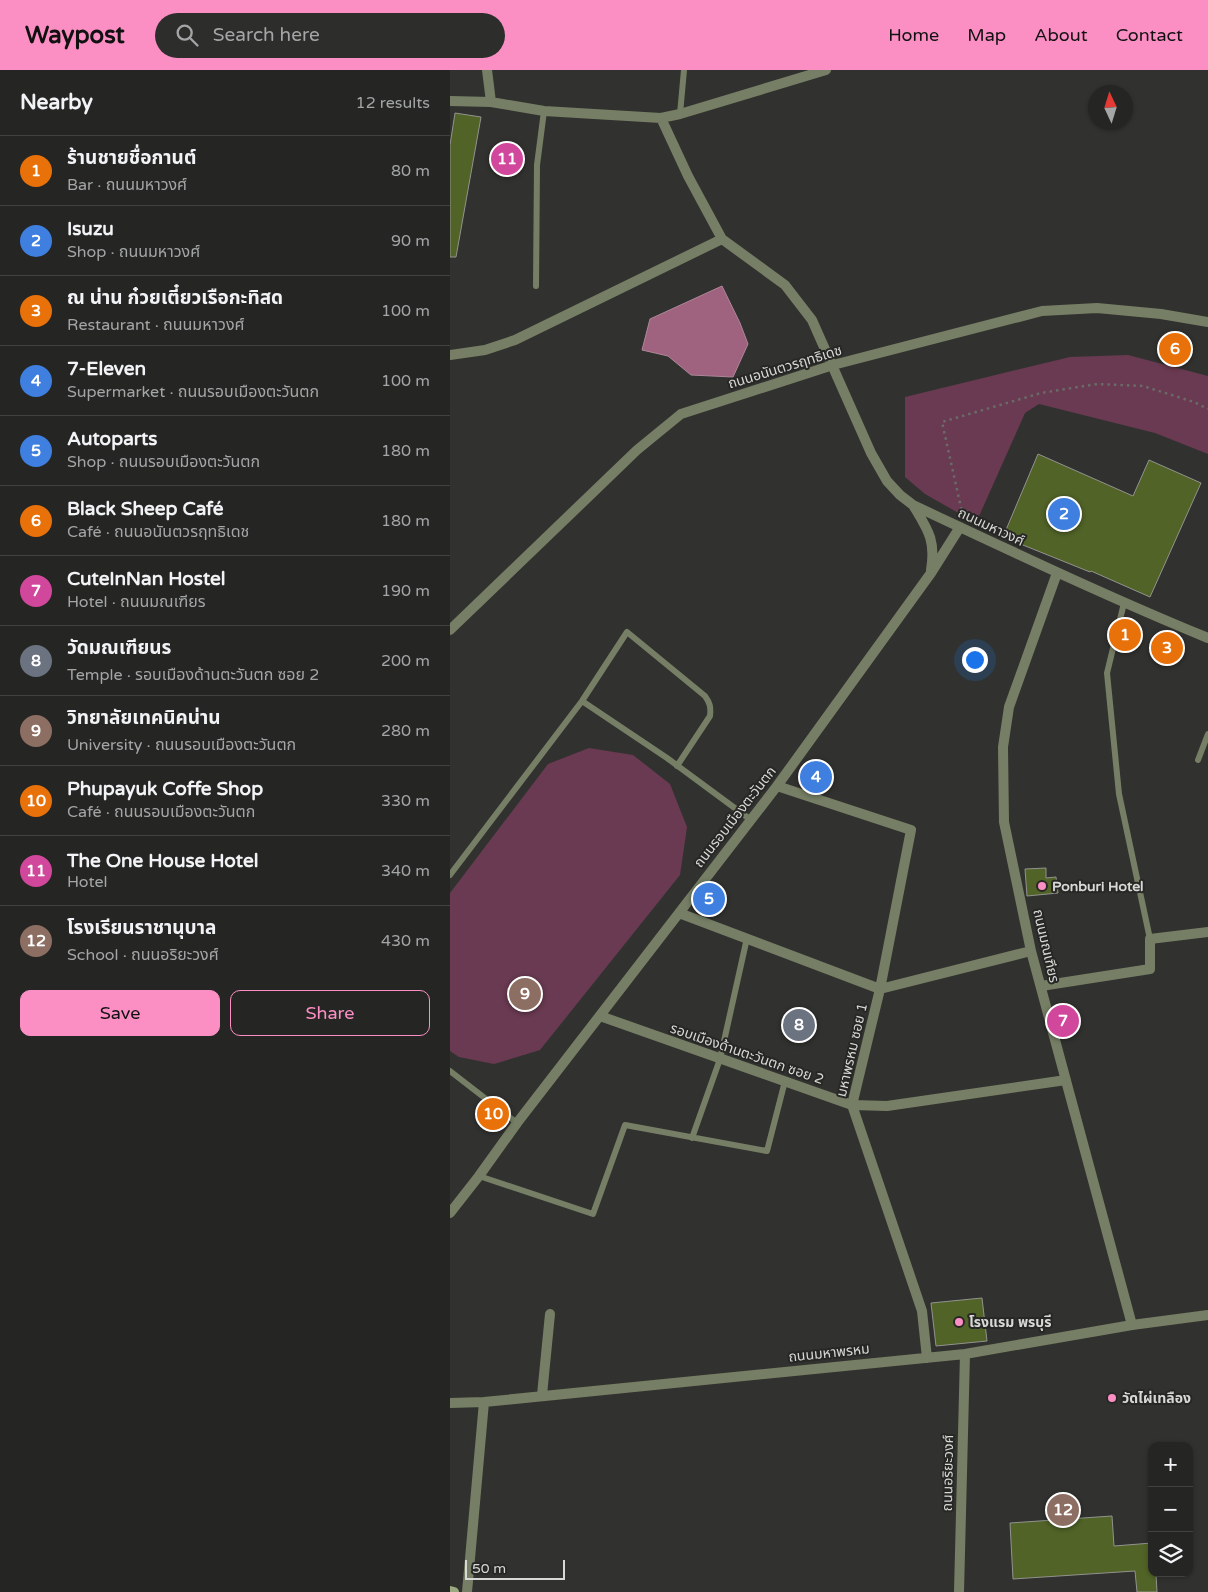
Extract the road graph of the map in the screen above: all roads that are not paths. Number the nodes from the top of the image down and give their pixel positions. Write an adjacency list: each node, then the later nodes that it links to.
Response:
1 (487, 70): 5 (street)
2 (684, 70): 7 (lane)
3 (826, 70): 7 (street)
4 (450, 101): 5 (street)
5 (491, 102): 6 (street)
6 (544, 111): 8 (street); 10 (lane)
7 (680, 114): 8 (street)
8 (661, 118): 9 (street)
9 (722, 239): 12 (street); 13 (street, ถนนมหาวงศ์)
10 (536, 286)
11 (1208, 322): 13 (street, ถนนอนันตวรฤทธิเดช)
12 (450, 355)
13 (833, 366): 14 (street, ถนนมหาวงศ์); 19 (street, ถนนอนันตวรฤทธิเดช)
14 (913, 505): 15 (street, ถนนมหาวงศ์); 16 (street)
15 (960, 528): 16 (street, ถนนรอบเมืองตะวันตก); 17 (street, ถนนมหาวงศ์)
16 (931, 573): 25 (street, ถนนรอบเมืองตะวันตก)
17 (1057, 573): 18 (street, ถนนมหาวงศ์); 32 (street, ถนนมณเฑียร)
18 (1124, 603): 20 (street, ถนนมหาวงศ์); 31 (lane)
19 (450, 630)
20 (1208, 638)
21 (582, 701): 24 (lane); 24 (lane); 27 (lane)
22 (1208, 734): 23 (lane)
23 (1198, 760)
24 (678, 766): 26 (lane)
25 (777, 786): 26 (street, ถนนรอบเมืองตะวันตก); 34 (street, มหาพรหม ซอย 1)
26 (751, 820): 28 (street, ถนนรอบเมืองตะวันตก)
27 (450, 875)
28 (679, 913): 30 (street); 35 (street, ถนนรอบเมืองตะวันตก)
29 (1208, 932): 31 (street)
30 (747, 938): 34 (street); 36 (lane)
31 (1150, 939): 33 (street)
32 (1031, 951): 33 (street, ถนนมณเฑียร); 34 (street)
33 (1041, 986): 38 (street, ถนนมณเฑียร)
34 (880, 989): 40 (street, มหาพรหม ซอย 1)
35 (600, 1016): 36 (street, รอบเมืองด้านตะวันตก ซอย 2); 41 (street, ถนนรอบเมืองตะวันตก)
36 (720, 1059): 39 (street, รอบเมืองด้านตะวันตก ซอย 2); 42 (lane)
37 (450, 1071): 41 (lane)
38 (1066, 1080): 40 (street, รอบเมืองด้านตะวันตก ซอย 2); 47 (street, ถนนมณเฑียร)
39 (785, 1081): 40 (street, รอบเมืองด้านตะวันตก ซอย 2); 42 (lane)
40 (852, 1105): 49 (street, มหาพรหม ซอย 1)
41 (517, 1123): 43 (street, ถนนรอบเมืองตะวันตก)
42 (692, 1138): 43 (lane)
43 (479, 1176): 44 (street, ถนนรอบเมืองตะวันตก)
44 (450, 1213)
45 (550, 1314): 50 (street)
46 (1208, 1315): 47 (street, ถนนมหาพรหม)
47 (1132, 1325): 48 (street, ถนนมหาพรหม)
48 (965, 1354): 49 (street, ถนนมหาพรหม); 56 (street, ถนนอริยะวงศ์)
49 (927, 1358): 50 (street, ถนนมหาพรหม)
50 (542, 1395): 51 (street, ถนนมหาพรหม)
51 (484, 1402): 52 (street, ถนนมหาพรหม); 55 (street)
52 (450, 1403)
53 (450, 1592): 54 (main road)
54 (454, 1592)
55 (467, 1592)
56 (959, 1592)

